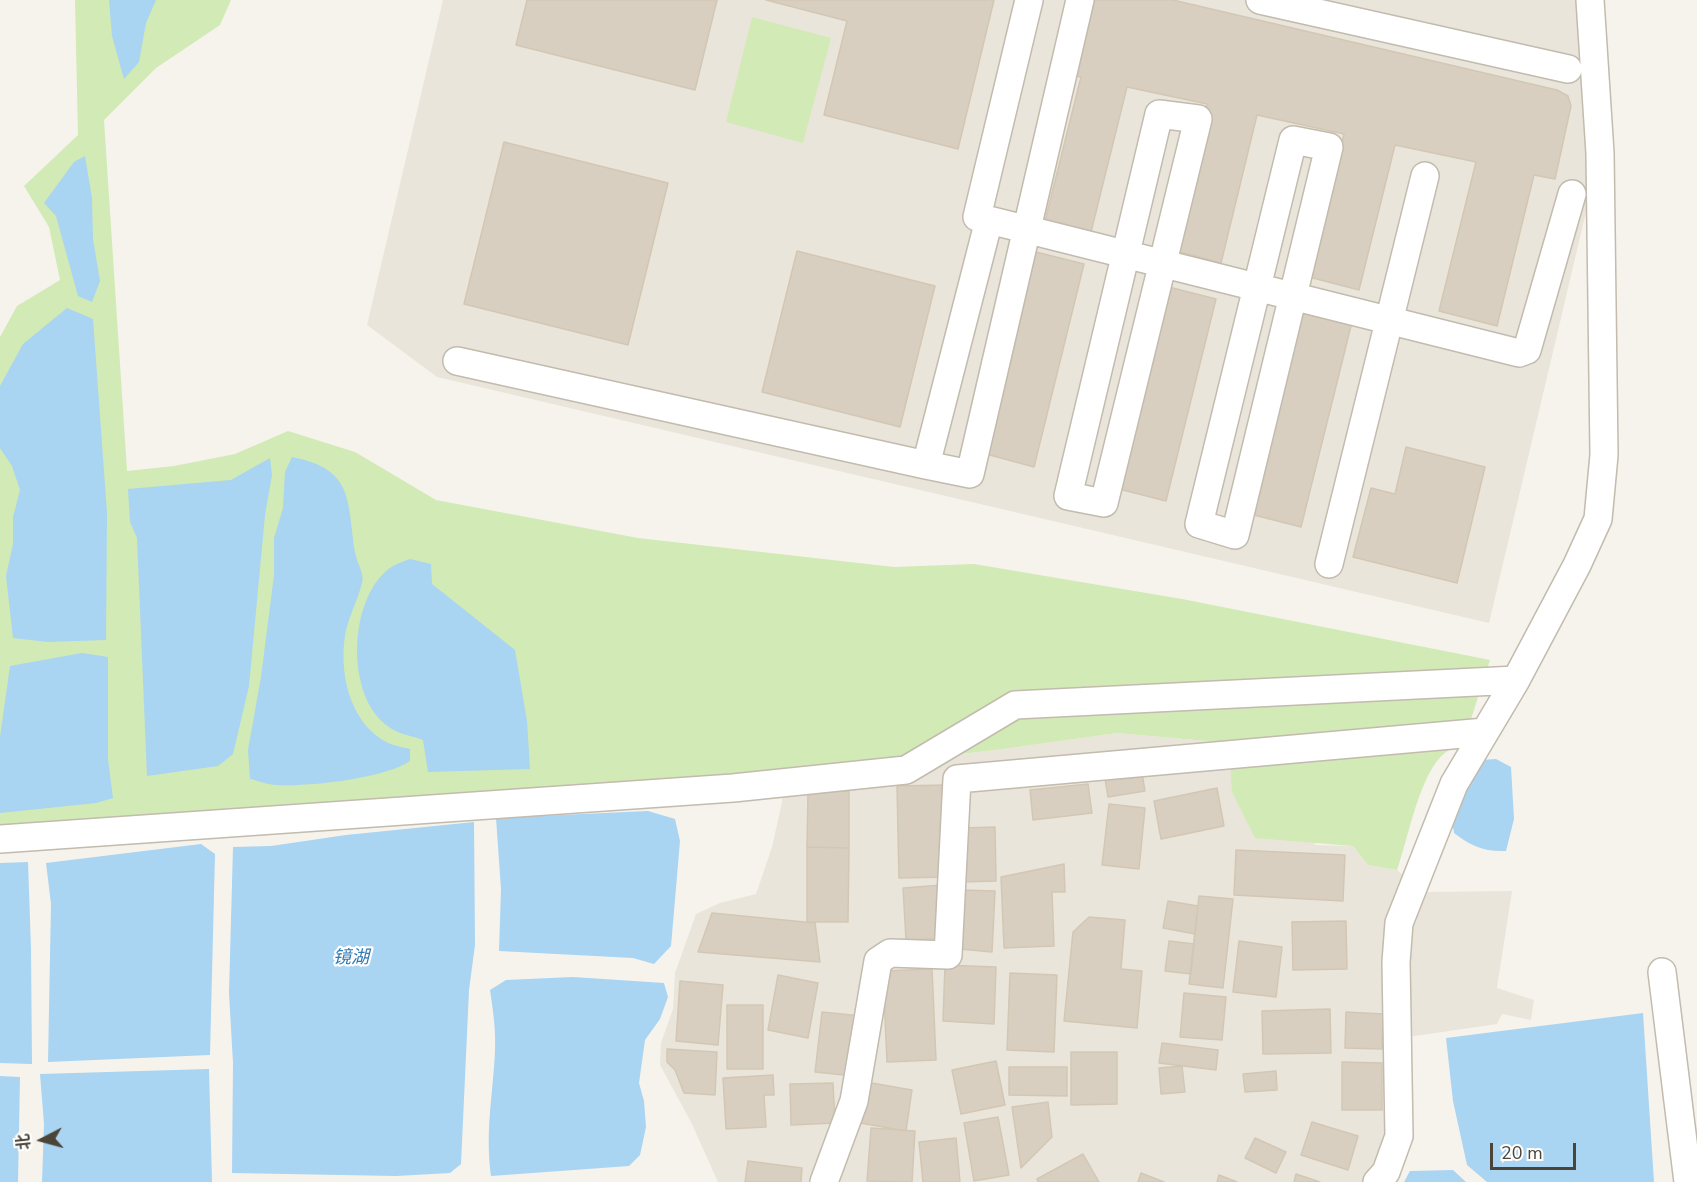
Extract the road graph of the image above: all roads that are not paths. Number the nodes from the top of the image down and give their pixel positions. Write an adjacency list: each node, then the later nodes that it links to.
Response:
1 (1029, 0): 8 (street)
2 (1080, 0): 9 (street)
3 (1260, 0): 5 (street)
4 (1590, 0): 18 (street)
5 (1568, 69)
6 (1425, 176): 14 (street)
7 (1572, 194): 14 (street)
8 (989, 220): 9 (street); 16 (street)
9 (1027, 230): 10 (street); 16 (street)
10 (1125, 255): 11 (street); 11 (street); 11 (street)
11 (1163, 264): 12 (street)
12 (1256, 287): 13 (street); 13 (street); 13 (street)
13 (1293, 296): 14 (street)
14 (1389, 321): 17 (street)
15 (457, 361): 16 (street)
16 (927, 465)
17 (1329, 564)
18 (1516, 680): 19 (street); 20 (street)
19 (1485, 732): 21 (street); 25 (street)
20 (906, 770): 21 (street); 22 (street)
21 (957, 779): 24 (street)
22 (0, 839)
23 (1662, 972): 26 (street)
24 (824, 1182)
25 (1377, 1182)
26 (1688, 1182)

